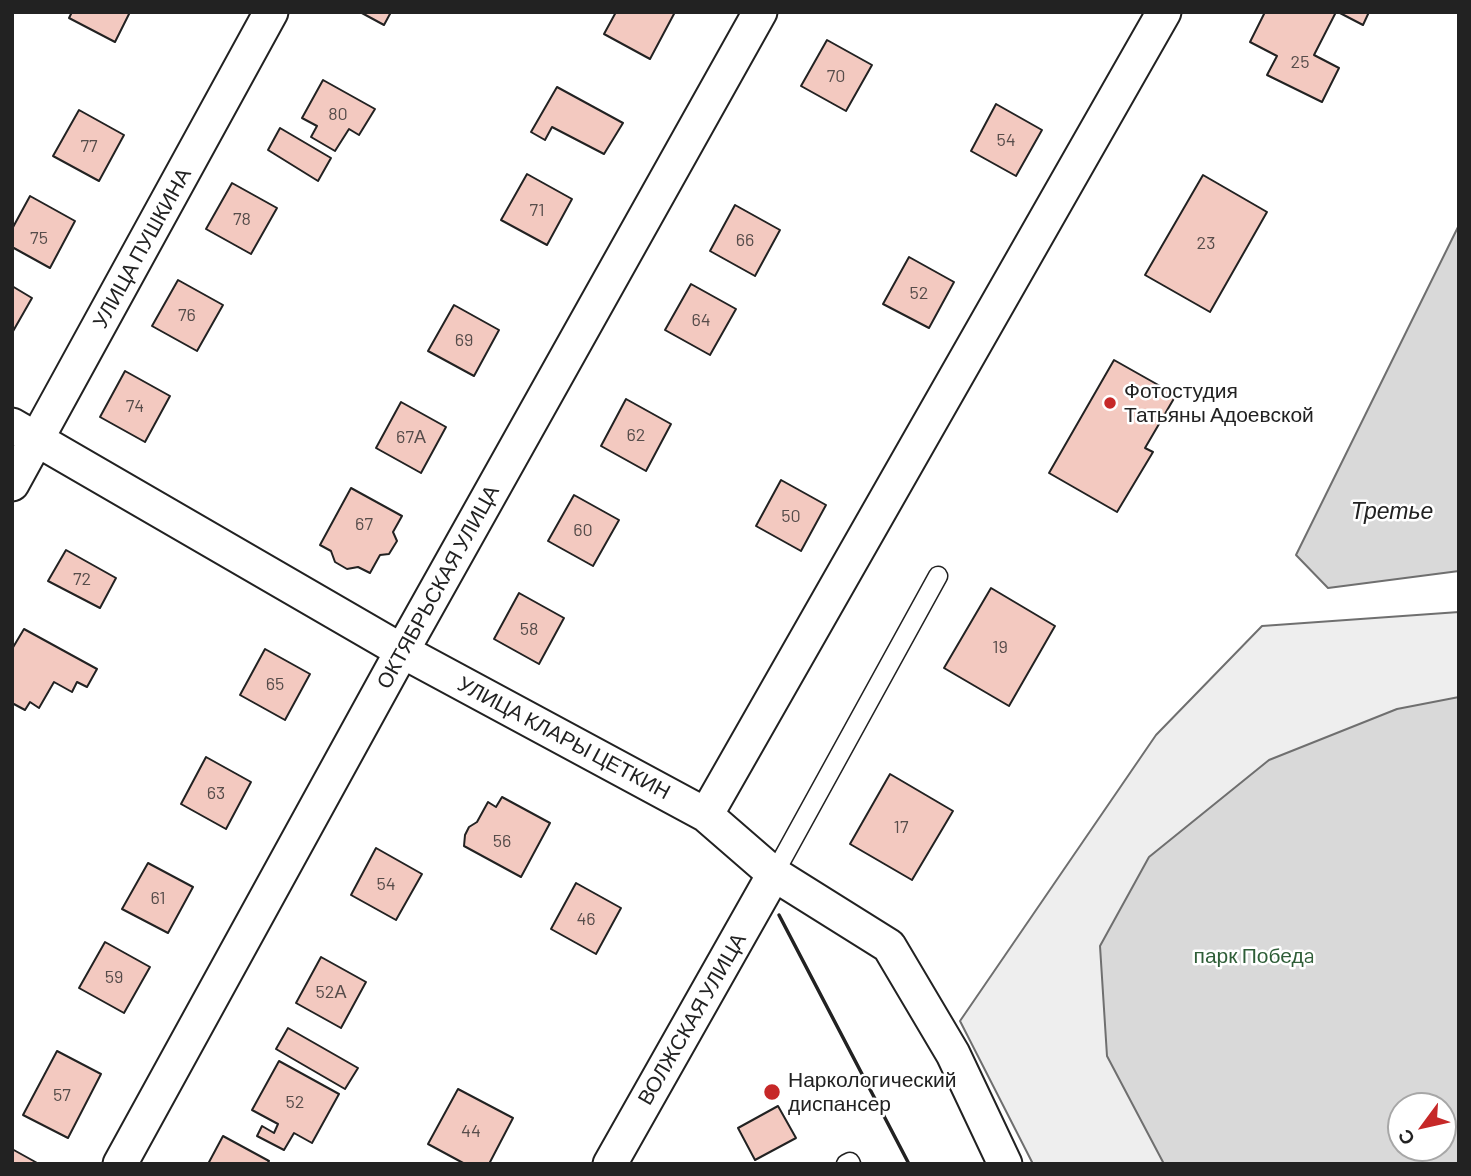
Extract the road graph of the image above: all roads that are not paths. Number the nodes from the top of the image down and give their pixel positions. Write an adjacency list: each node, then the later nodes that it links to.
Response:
1 (271, 12): 4 (street, УЛИЦА ПУШКИНА)
2 (760, 12): 7 (street, ОКТЯБРЬСКАЯ УЛИЦА)
3 (1164, 12): 8 (street)
4 (25, 432): 5 (street, УЛИЦА ПУШКИНА); 7 (street, УЛИЦА КЛАРЫ ЦЕТКИН)
5 (12, 484)
6 (938, 576): 9 (lane)
7 (402, 651): 8 (street, УЛИЦА КЛАРЫ ЦЕТКИН); 10 (street, ОКТЯБРЬСКАЯ УЛИЦА)
8 (706, 815): 9 (street, УЛИЦА КЛАРЫ ЦЕТКИН)
9 (774, 874): 11 (street, ВОЛЖСКАЯ УЛИЦА); 12 (street, УЛИЦА КЛАРЫ ЦЕТКИН)
10 (120, 1164)
11 (610, 1164)
12 (1004, 1164)

